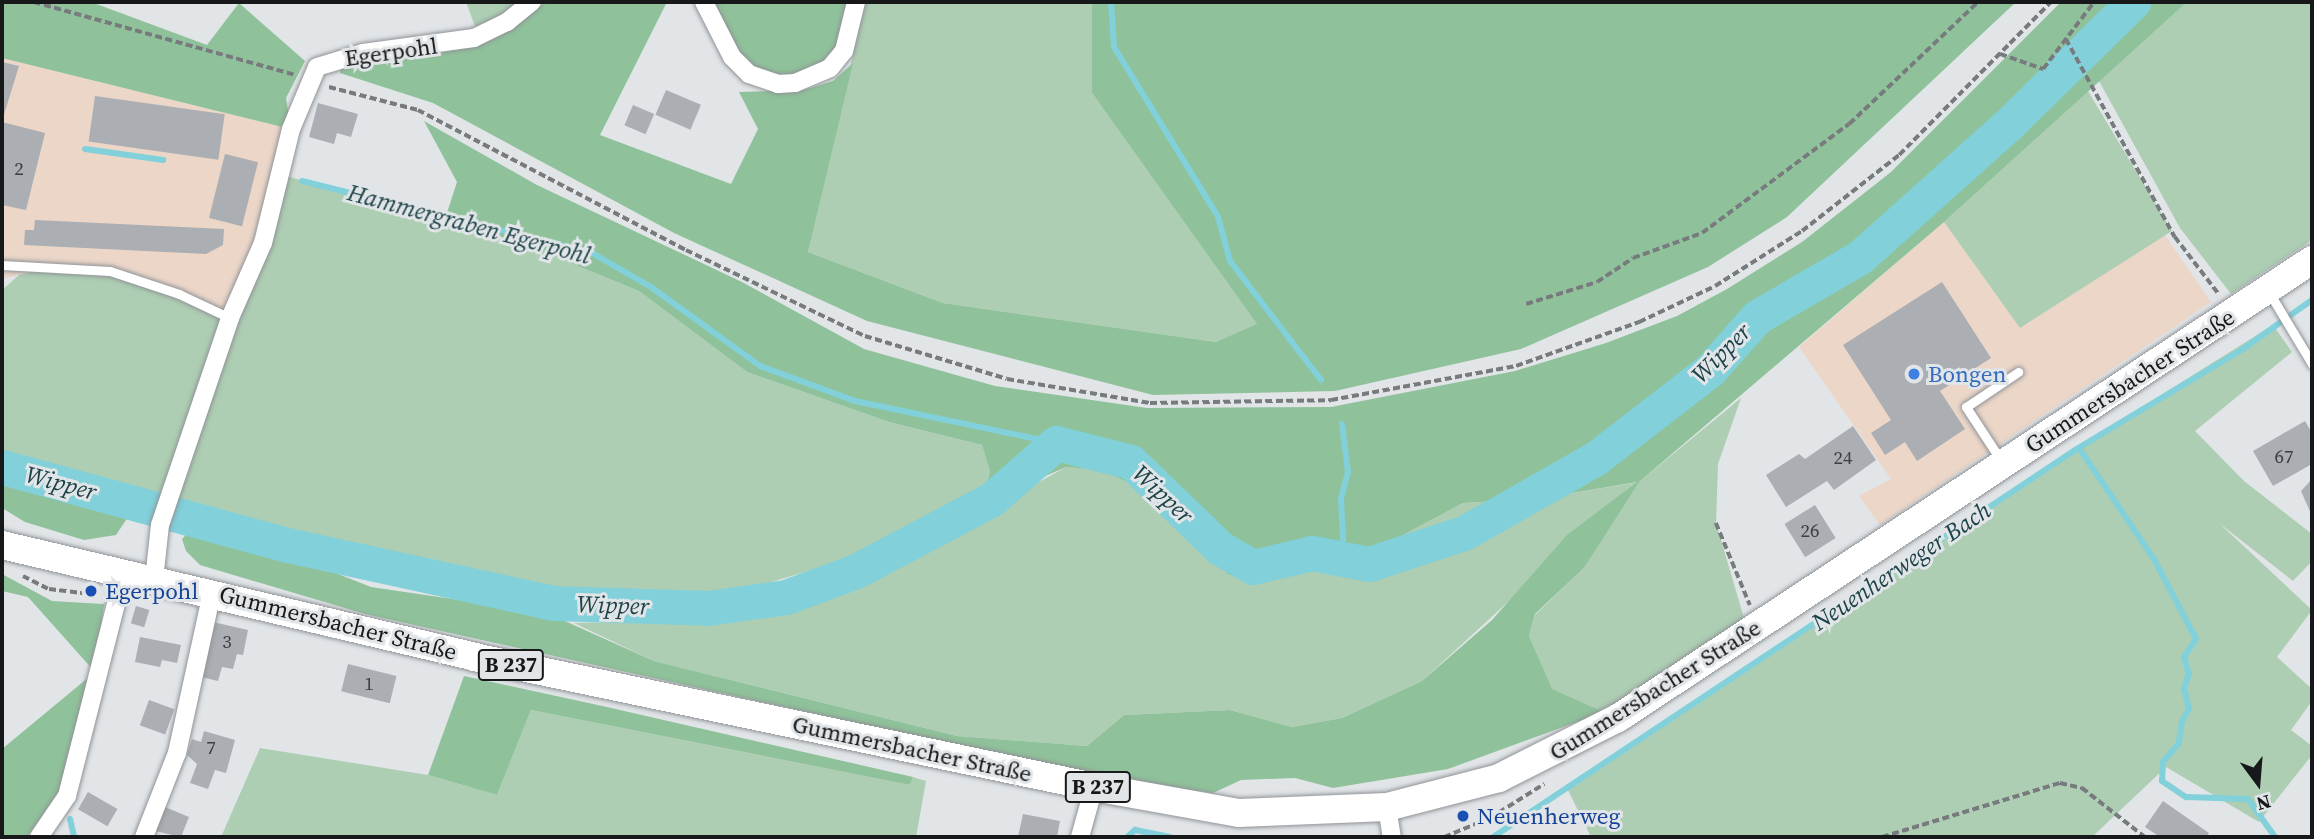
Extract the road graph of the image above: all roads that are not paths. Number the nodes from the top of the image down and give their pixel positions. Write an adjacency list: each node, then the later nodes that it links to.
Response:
1 (532, 2): 7 (street, Egerpohl)
2 (704, 2): 3 (street)
3 (856, 2)
4 (2312, 260): 6 (main road, Gummersbacher Straße / B 237)
5 (2, 265): 7 (lane)
6 (2274, 299): 8 (lane); 10 (main road, Gummersbacher Straße / B 237)
7 (230, 318): 13 (street, Egerpohl)
8 (2312, 364)
9 (2018, 372): 10 (lane)
10 (2003, 463): 16 (main road, Gummersbacher Straße / B 237)
11 (2, 545): 12 (main road, Gummersbacher Straße / B 237)
12 (124, 573): 13 (main road, Gummersbacher Straße / B 237); 17 (street)
13 (154, 580): 14 (main road, Gummersbacher Straße / B 237)
14 (212, 592): 15 (main road, Gummersbacher Straße / B 237); 18 (street)
15 (1094, 787): 16 (main road, Gummersbacher Straße / B 237); 19 (street)
16 (1387, 807): 20 (street)
17 (39, 837)
18 (144, 837)
19 (1080, 837)
20 (1392, 837)

